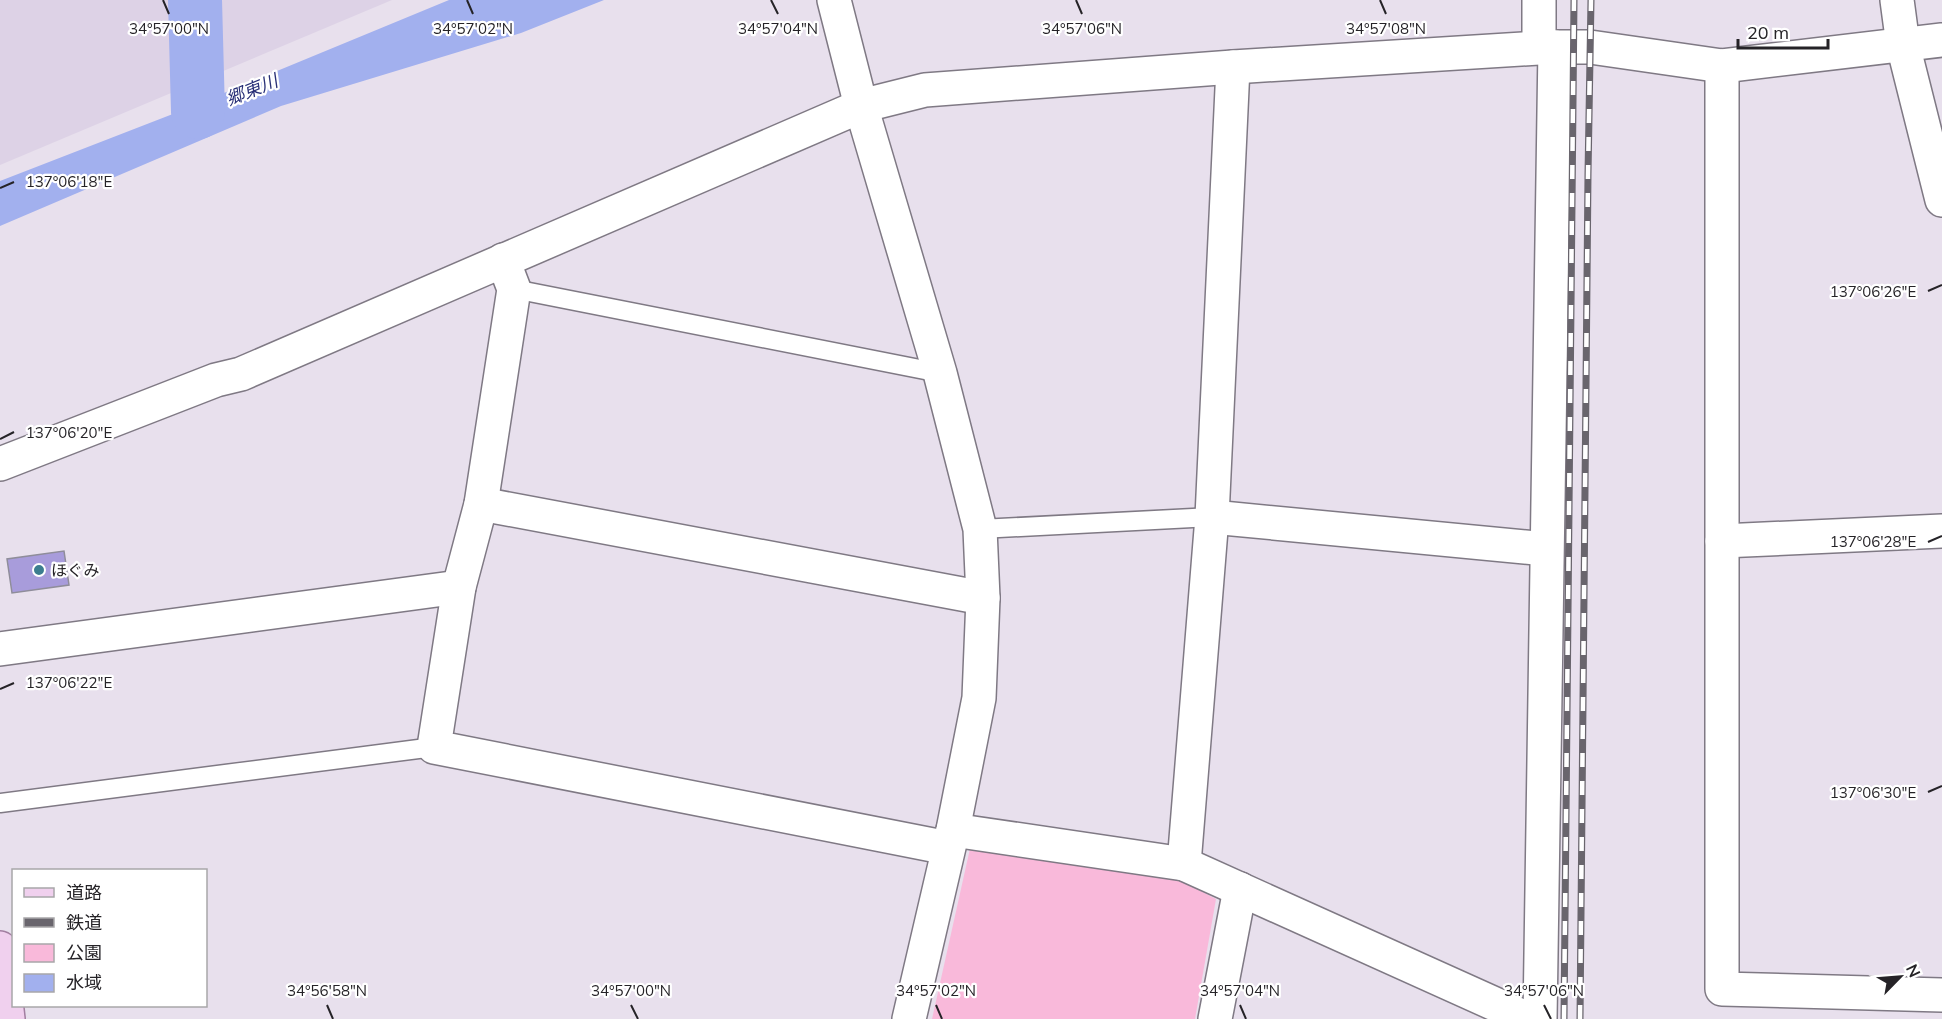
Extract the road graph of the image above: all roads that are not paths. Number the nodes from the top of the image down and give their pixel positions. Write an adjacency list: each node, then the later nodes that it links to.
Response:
1 (834, 0): 9 (street)
2 (1539, 0): 6 (street)
3 (1897, 0): 5 (street)
4 (1942, 40): 5 (street)
5 (1903, 45): 7 (street); 10 (street)
6 (1547, 47): 7 (street); 8 (street); 19 (street)
7 (1722, 66): 18 (street)
8 (1233, 67): 9 (street); 15 (street)
9 (861, 106): 11 (street); 12 (street)
10 (1942, 200)
11 (508, 274): 12 (lane); 13 (street); 14 (street)
12 (940, 373): 16 (street)
13 (0, 464)
14 (481, 504): 20 (street); 21 (street)
15 (1212, 517): 16 (lane); 19 (street); 26 (street)
16 (980, 529): 21 (street)
17 (1942, 531): 18 (street)
18 (1722, 541): 29 (street)
19 (1546, 549): 34 (street)
20 (459, 587): 22 (street); 23 (street)
21 (983, 598): 25 (street)
22 (0, 649)
23 (434, 747): 24 (lane); 25 (street)
24 (0, 803)
25 (951, 839): 26 (street); 31 (street)
26 (1184, 864): 27 (street)
27 (1240, 889): 32 (street); 33 (street)
28 (0, 948): 30 (main road)
29 (1942, 995)
30 (8, 1019)
31 (909, 1019)
32 (1215, 1019)
33 (1528, 1019)
34 (1540, 1019)

